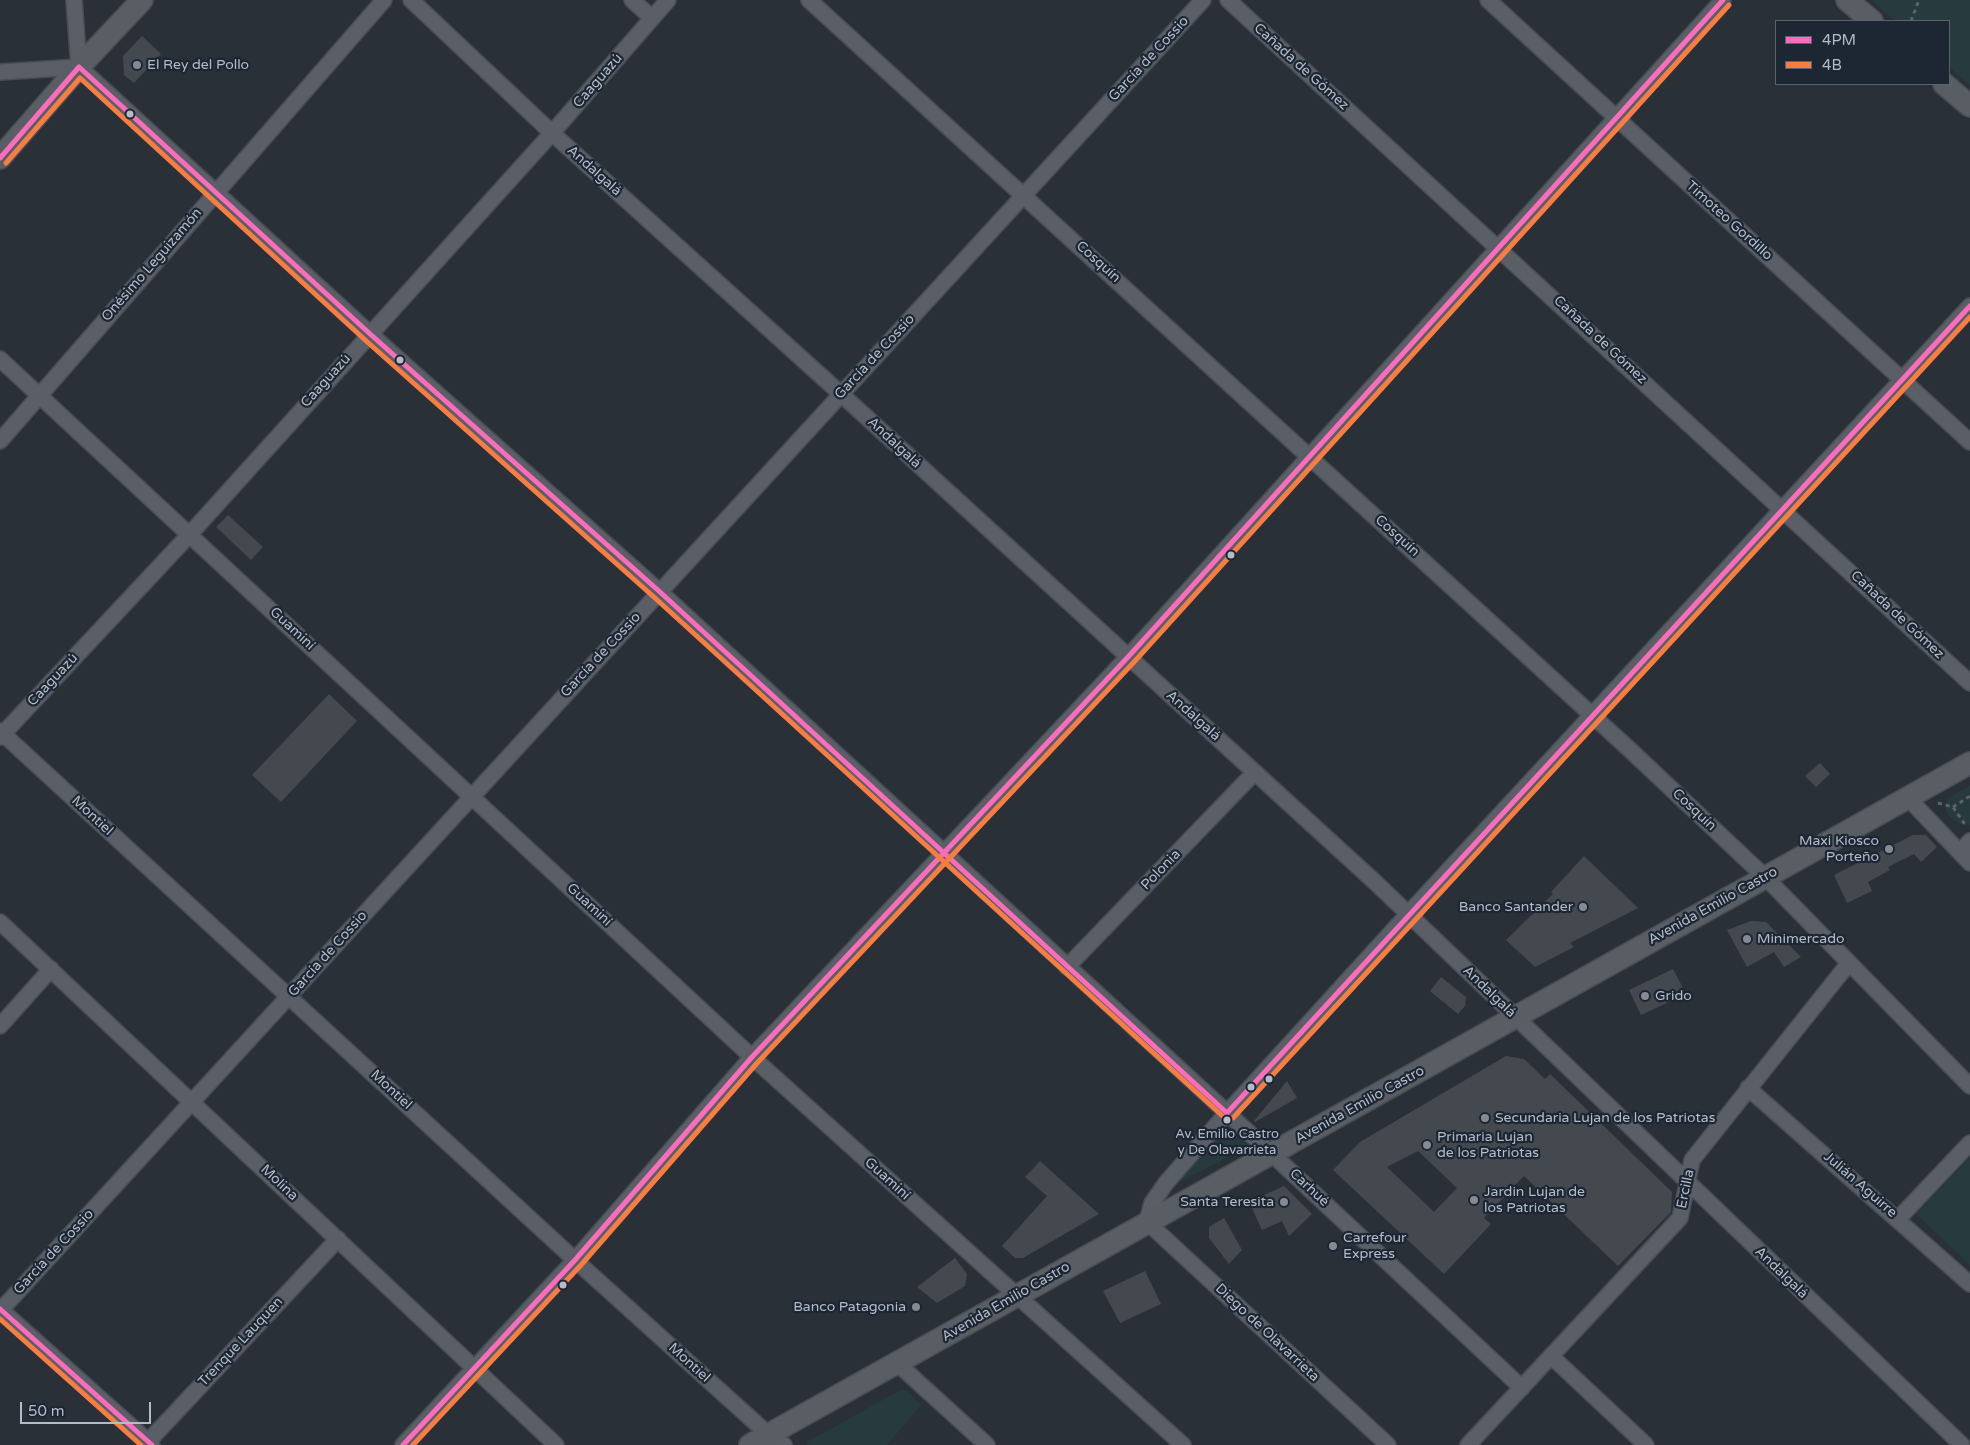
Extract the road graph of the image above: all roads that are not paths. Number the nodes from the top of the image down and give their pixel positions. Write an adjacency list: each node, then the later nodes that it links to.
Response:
1 (74, 0): 15 (street)
2 (142, 0): 15 (main road)
3 (384, 0): 22 (street, Onésimo Leguizamón)
4 (412, 0): 20 (street, Andalgalá)
5 (632, 0): 13 (street)
6 (668, 0): 13 (street, Caaguazú)
7 (809, 0): 23 (street, Cosquín)
8 (1203, 0): 23 (street, García de Cossio)
9 (1228, 0): 24 (street, Cañada de Gómez)
10 (1488, 0): 19 (street, Timoteo Gordillo)
11 (1723, 0): 19 (street)
12 (1847, 0): 14 (main road)
13 (652, 18): 20 (street, Caaguazú)
14 (1871, 20)
15 (79, 67): 16 (street); 21 (main road); 22 (street, Carhué)
16 (0, 72)
17 (1945, 85): 18 (main road)
18 (1970, 106)
19 (1616, 118): 24 (street); 28 (street, Timoteo Gordillo)
20 (552, 133): 26 (street, Caaguazú); 29 (street, Andalgalá)
21 (0, 158)
22 (216, 191): 26 (street, Carhué); 30 (street, Onésimo Leguizamón)
23 (1024, 195): 29 (street, García de Cossio); 33 (street, Cosquín)
24 (1498, 247): 33 (street); 34 (street, Cañada de Gómez)
25 (1970, 306): 28 (street)
26 (369, 333): 35 (street, Caaguazú); 36 (street, Carhué)
27 (0, 359): 30 (street, Guaminí)
28 (1902, 380): 32 (street, Timoteo Gordillo); 34 (street)
29 (841, 394): 36 (street, García de Cossio); 37 (street, Andalgalá)
30 (40, 397): 31 (street, Onésimo Leguizamón); 35 (street, Guaminí)
31 (0, 441)
32 (1970, 442)
33 (1309, 455): 37 (street); 39 (street, Cosquín)
34 (1782, 509): 38 (street, Cañada de Gómez); 39 (street)
35 (190, 534): 40 (street, Caaguazú); 43 (street, Guaminí)
36 (660, 592): 43 (street, García de Cossio); 46 (street, Carhué)
37 (1128, 657): 42 (street, Andalgalá); 46 (street)
38 (1970, 683)
39 (1593, 715): 48 (street, Cosquín); 49 (street)
40 (1, 734): 54 (street, Montiel)
41 (1970, 763): 44 (main road, Avenida Emilio Castro)
42 (1255, 772): 49 (street, Andalgalá); 52 (street, Polonia)
43 (472, 797): 54 (street, García de Cossio); 57 (street, Guaminí)
44 (1908, 798): 47 (street); 48 (main road, Avenida Emilio Castro)
45 (1970, 841): 47 (street)
46 (944, 852): 52 (street, Carhué); 57 (street)
47 (1965, 857)
48 (1765, 877): 51 (street, Cosquín); 55 (main road, Avenida Emilio Castro)
49 (1408, 914): 55 (street, Andalgalá); 61 (street)
50 (0, 922): 53 (street, Molina)
51 (1849, 963): 58 (street, Cosquín); 59 (street, Ercilla)
52 (1067, 968): 61 (street, Carhué)
53 (51, 969): 56 (street); 60 (street, Molina)
54 (289, 996): 60 (street, García de Cossio); 68 (street, Montiel)
55 (1516, 1017): 63 (main road, Avenida Emilio Castro); 64 (street, Andalgalá)
56 (0, 1026)
57 (752, 1057): 68 (street); 70 (street, Guaminí)
58 (1970, 1086)
59 (1748, 1088): 64 (street, Ercilla); 65 (street, Julián Aguirre)
60 (192, 1101): 67 (street, Molina); 71 (street, García de Cossio)
61 (1227, 1113): 63 (street, Carhué); 66 (street)
62 (1970, 1142): 65 (street)
63 (1272, 1154): 66 (main road, Avenida Emilio Castro); 75 (street, Carhué)
64 (1687, 1184): 72 (street, Ercilla); 86 (street, Andalgalá)
65 (1898, 1219): 69 (street, Julián Aguirre)
66 (1146, 1222): 70 (main road, Avenida Emilio Castro); 83 (street, Diego de Olavarrieta)
67 (338, 1239): 74 (street, Molina); 77 (street, Trenque Lauquen)
68 (575, 1260): 74 (street); 76 (street, Montiel)
69 (1970, 1284)
70 (1017, 1296): 73 (main road, Avenida Emilio Castro); 82 (street, Guaminí)
71 (0, 1310): 77 (street)
72 (1551, 1356): 75 (street, Ercilla); 85 (street)
73 (898, 1364): 76 (main road, Avenida Emilio Castro); 81 (street)
74 (475, 1369): 78 (street); 79 (street, Molina)
75 (1522, 1388): 84 (street, Ercilla)
76 (776, 1440): 80 (main road, Avenida Emilio Castro)
77 (149, 1444)
78 (404, 1445)
79 (556, 1445)
80 (750, 1445)
81 (987, 1445)
82 (1183, 1445)
83 (1388, 1445)
84 (1468, 1445)
85 (1646, 1445)
86 (1962, 1445)

